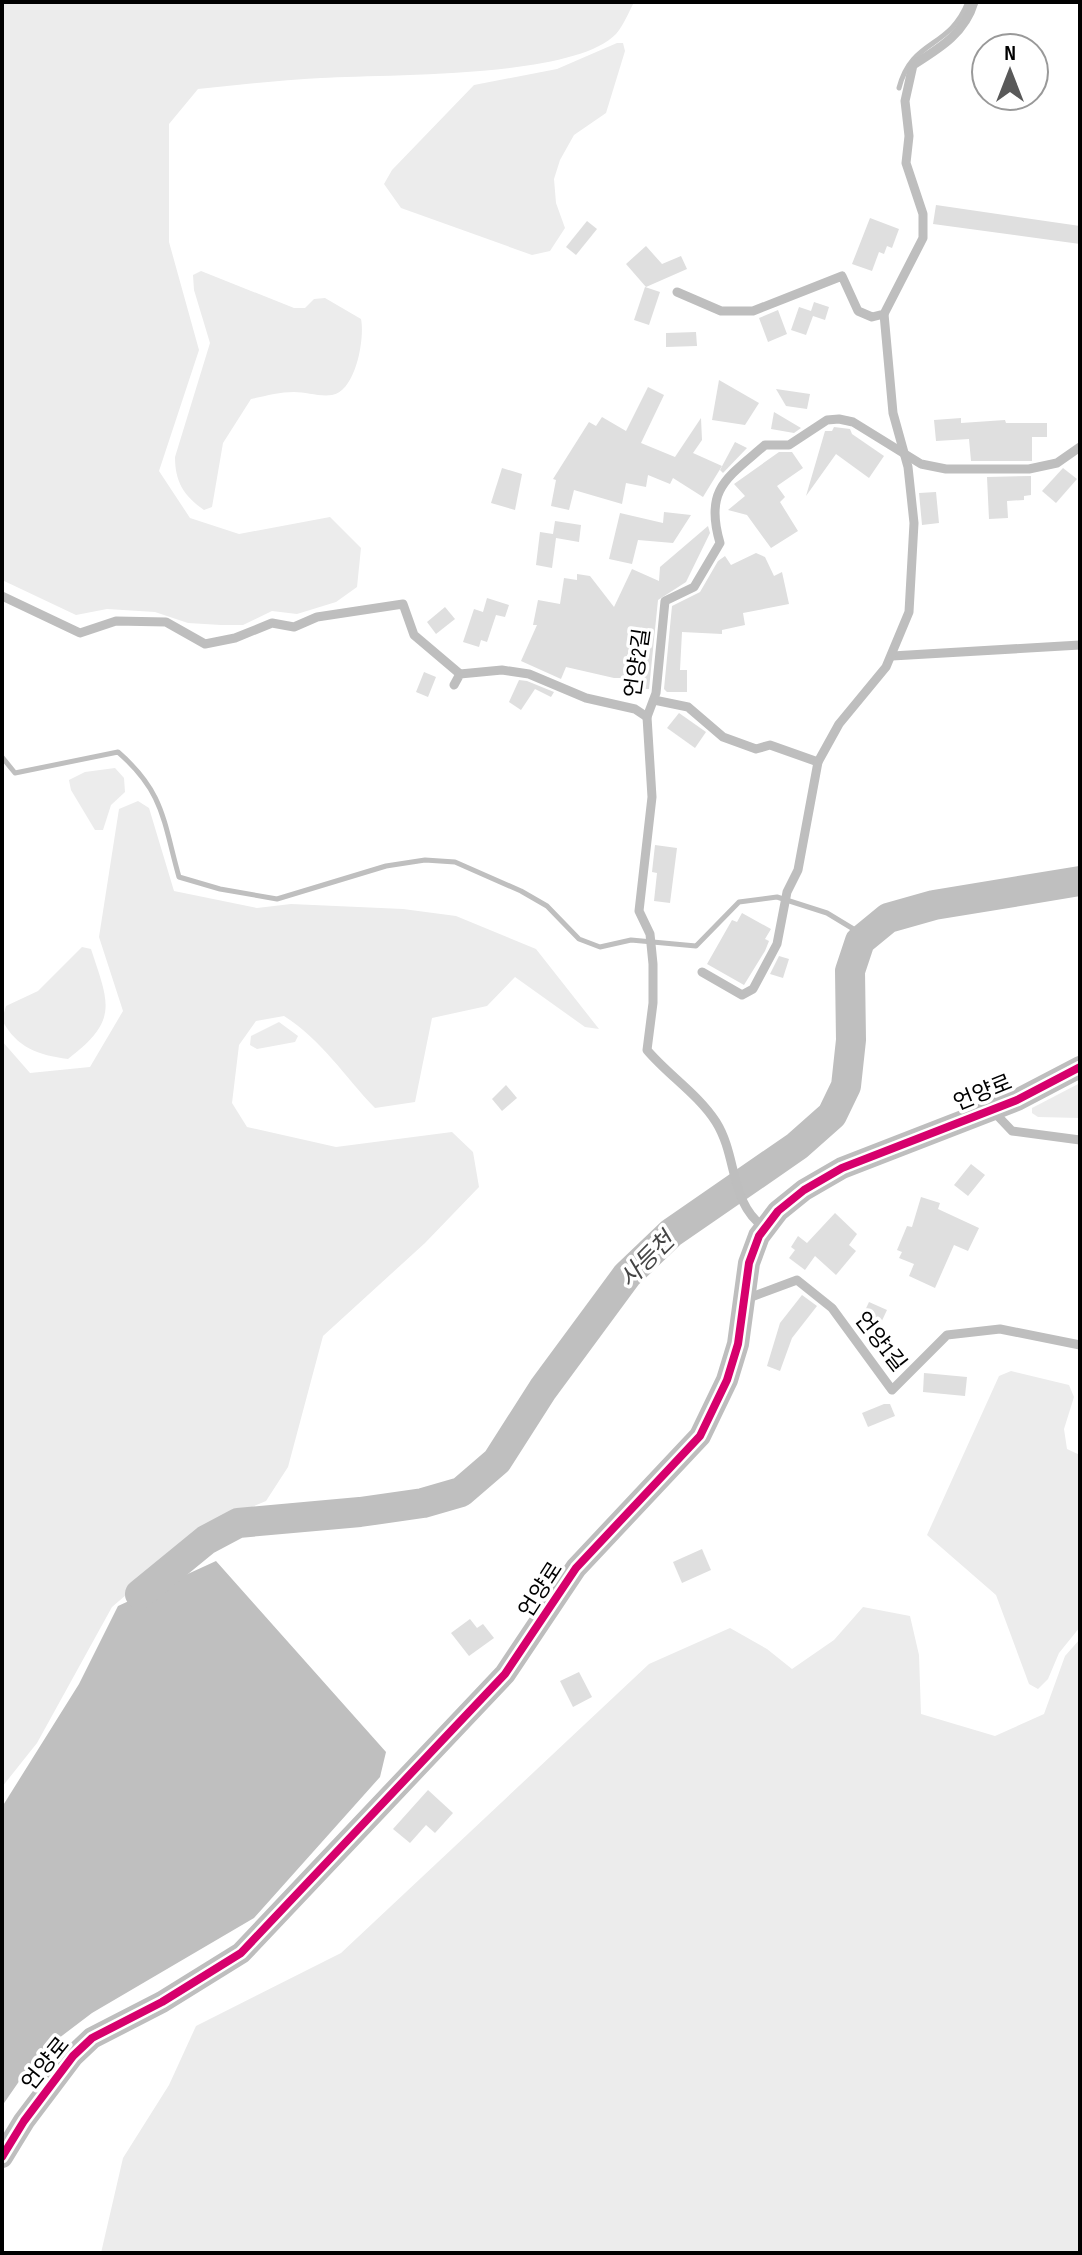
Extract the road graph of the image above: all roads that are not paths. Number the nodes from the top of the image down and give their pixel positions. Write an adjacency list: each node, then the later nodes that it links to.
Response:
1 (974, 2): 3 (lane)
2 (677, 292): 3 (lane)
3 (884, 314): 5 (lane)
4 (1080, 447): 5 (lane, 언양2길)
5 (902, 450): 8 (lane); 11 (lane, 언양2길)
6 (2, 596): 9 (lane)
7 (1080, 645): 8 (lane)
8 (892, 656): 13 (lane)
9 (460, 674): 10 (lane); 12 (lane)
10 (454, 685)
11 (654, 700): 12 (lane, 언양2길); 13 (lane)
12 (647, 717): 18 (lane, 언양2길)
13 (818, 762): 14 (lane)
14 (702, 972)
15 (1080, 1067): 16 (street, 언양로)
16 (992, 1109): 17 (lane); 18 (street, 언양로)
17 (1080, 1140)
18 (765, 1228): 19 (street, 언양로)
19 (743, 1300): 20 (lane, 언양1길); 21 (street, 언양로)
20 (1080, 1345)
21 (2, 2157)

